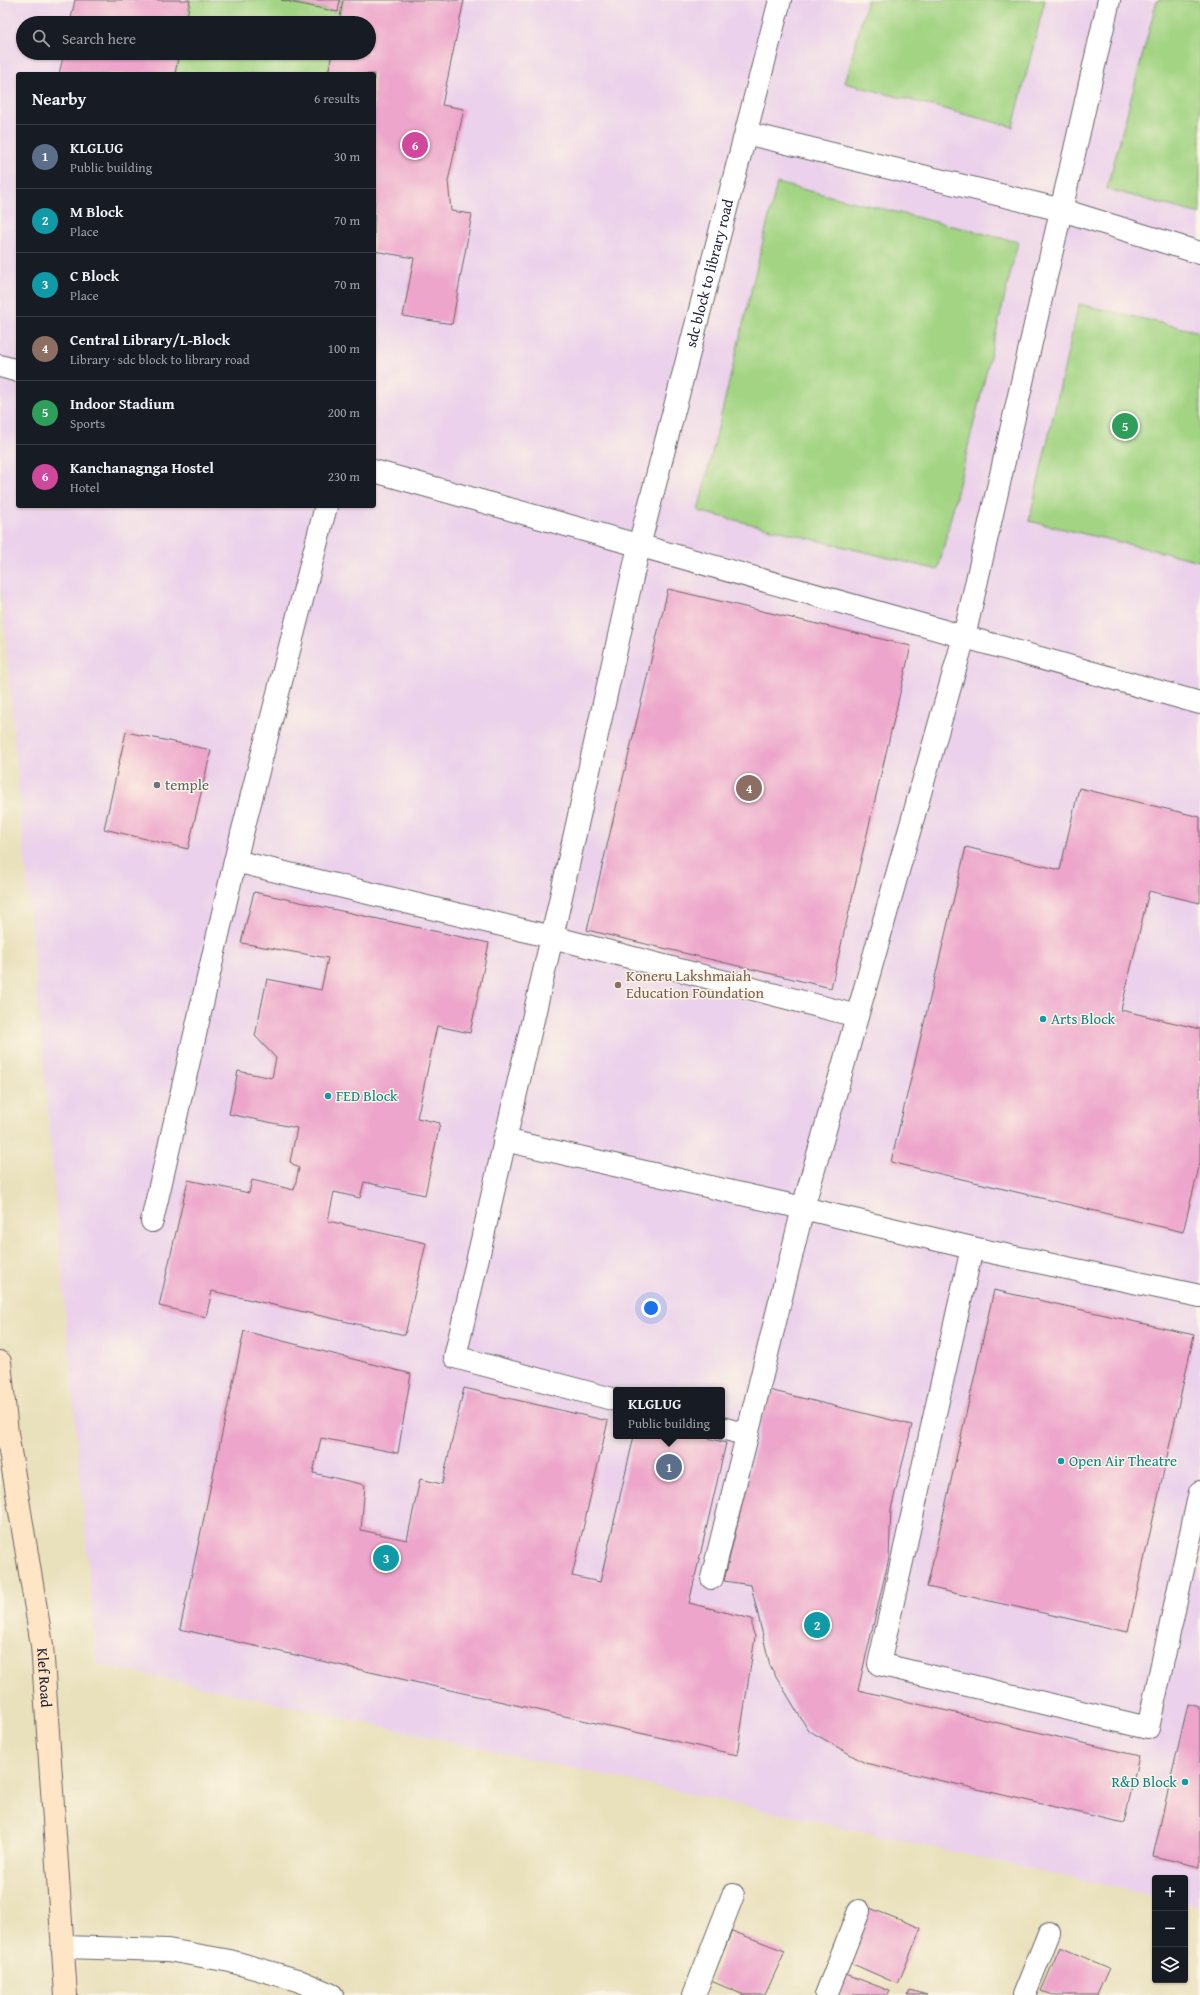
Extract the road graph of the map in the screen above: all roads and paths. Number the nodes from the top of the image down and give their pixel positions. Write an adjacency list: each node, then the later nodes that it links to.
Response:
1 (780, 0): 3 (street, sdc block to library road)
2 (1109, 0): 4 (street)
3 (746, 133): 4 (street); 10 (street, sdc block to library road)
4 (1062, 210): 5 (street); 11 (street)
5 (1200, 253)
6 (0, 366): 7 (street)
7 (16, 370)
8 (376, 472): 10 (street)
9 (325, 508): 13 (street)
10 (639, 546): 11 (street); 14 (street, sdc block to library road)
11 (964, 637): 12 (street); 15 (street)
12 (1200, 703)
13 (235, 861): 14 (street); 18 (street)
14 (552, 936): 15 (street); 16 (street, sdc block to library road)
15 (857, 1016): 17 (street)
16 (504, 1140): 17 (street); 22 (street, sdc block to library road)
17 (803, 1208): 19 (street); 24 (street)
18 (152, 1221)
19 (972, 1248): 20 (street); 25 (street)
20 (1200, 1296)
21 (0, 1362): 30 (main road, Klef Road)
22 (613, 1399)
23 (725, 1429): 24 (street)
24 (747, 1435): 26 (street)
25 (1200, 1492)
26 (712, 1578)
27 (733, 1895): 33 (street)
28 (859, 1911): 34 (street)
29 (1049, 1932): 35 (street)
30 (62, 1947): 31 (main road, Klef Road); 32 (street)
31 (66, 1995)
32 (332, 1995)
33 (694, 1995)
34 (826, 1995)
35 (1024, 1995)

